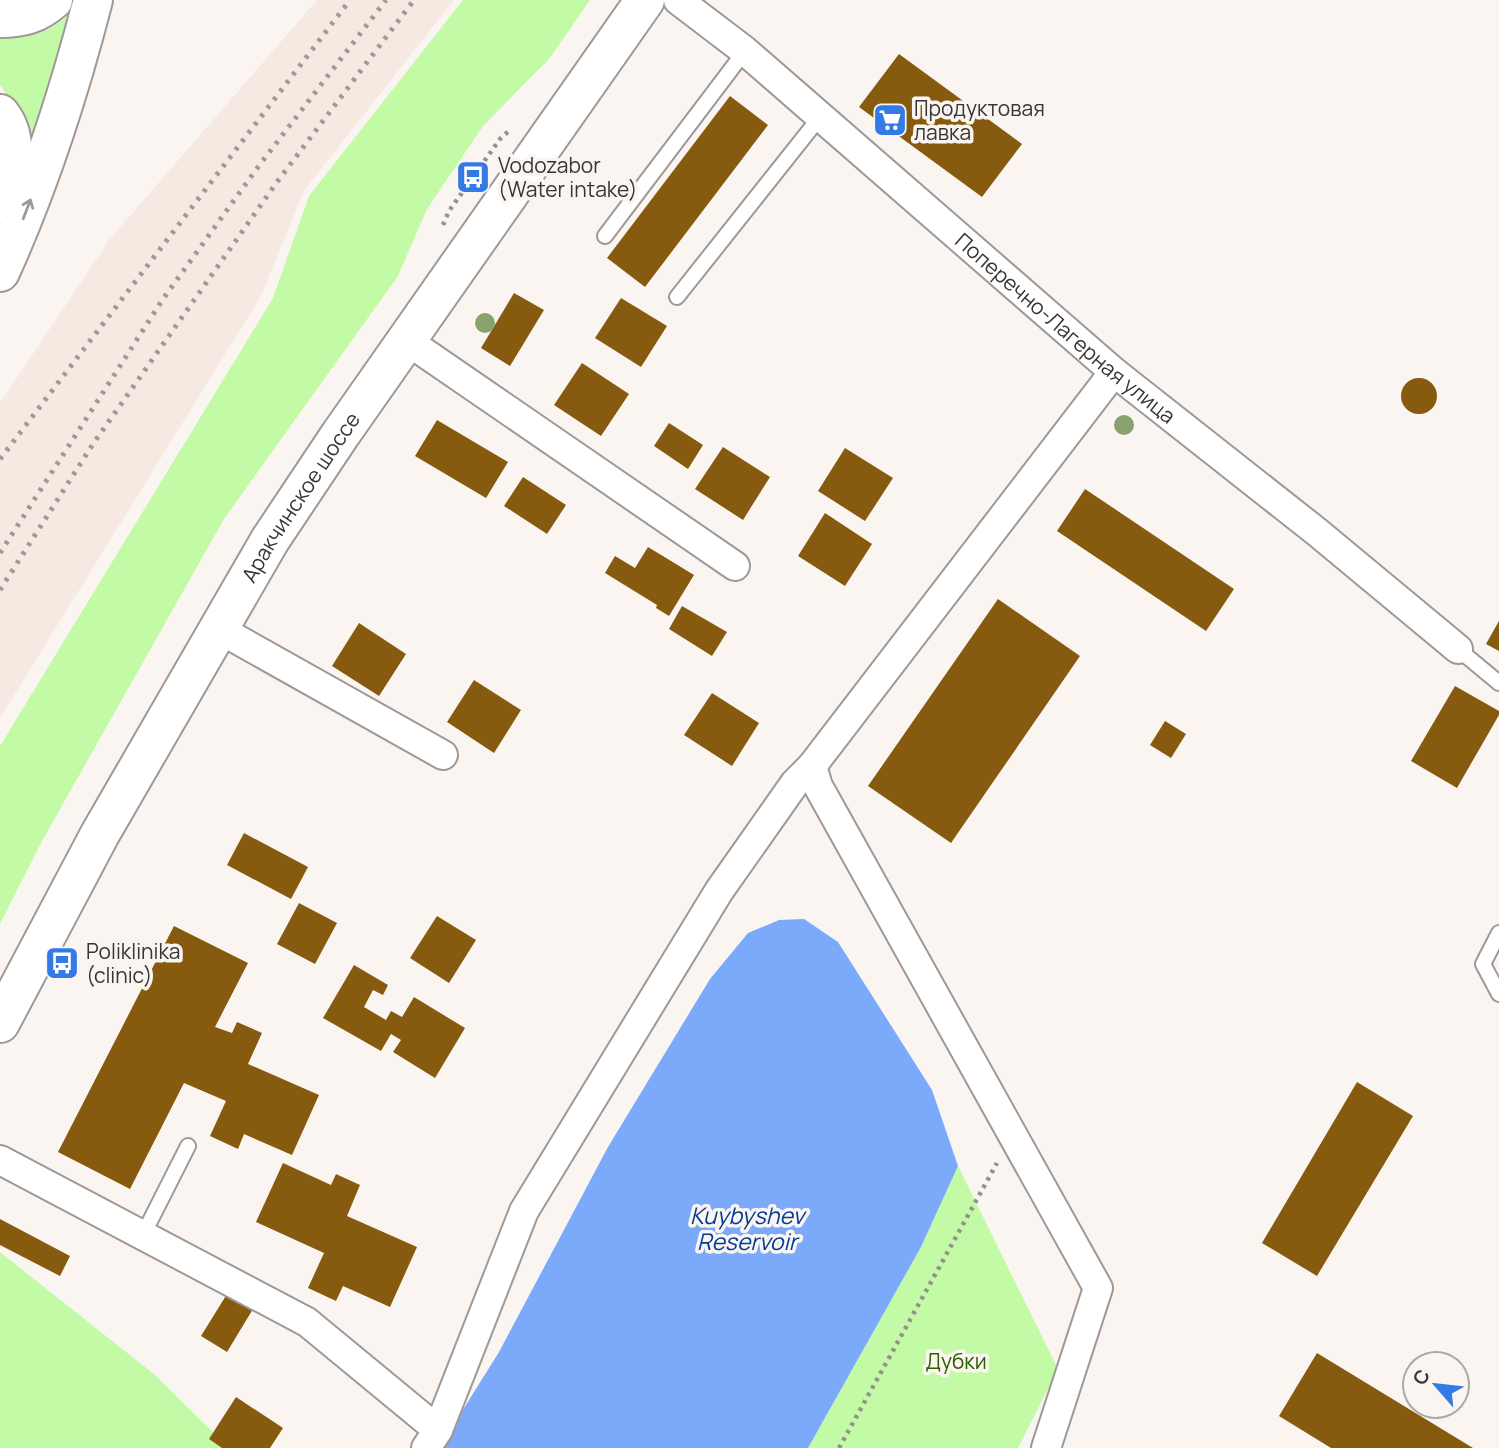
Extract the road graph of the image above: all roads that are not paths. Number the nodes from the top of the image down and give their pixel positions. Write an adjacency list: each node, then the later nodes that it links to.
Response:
1 (53, 0): 5 (main road)
2 (93, 0): 11 (main road, one-way to 2)
3 (645, 0): 13 (main road, Аракчинское шоссе)
4 (678, 0): 6 (street, Поперечно-Лагерная улица)
5 (0, 18)
6 (744, 51): 8 (street, Поперечно-Лагерная улица); 10 (lane)
7 (0, 114): 9 (main road)
8 (820, 117): 12 (lane); 14 (street, Поперечно-Лагерная улица)
9 (0, 204)
10 (605, 236)
11 (0, 272)
12 (677, 297)
13 (406, 340): 15 (street); 16 (main road, Аракчинское шоссе)
14 (1114, 372): 17 (street, Поперечно-Лагерная улица); 20 (street)
15 (735, 566)
16 (217, 628): 19 (street); 23 (main road, Аракчинское шоссе)
17 (1458, 649): 18 (lane)
18 (1499, 683)
19 (443, 755)
20 (812, 766): 27 (street); 28 (street)
21 (1499, 933): 22 (lane)
22 (1499, 994)
23 (0, 1023)
24 (188, 1146): 26 (lane)
25 (0, 1160): 26 (street)
26 (143, 1235): 27 (street)
27 (432, 1439)
28 (1046, 1448)

